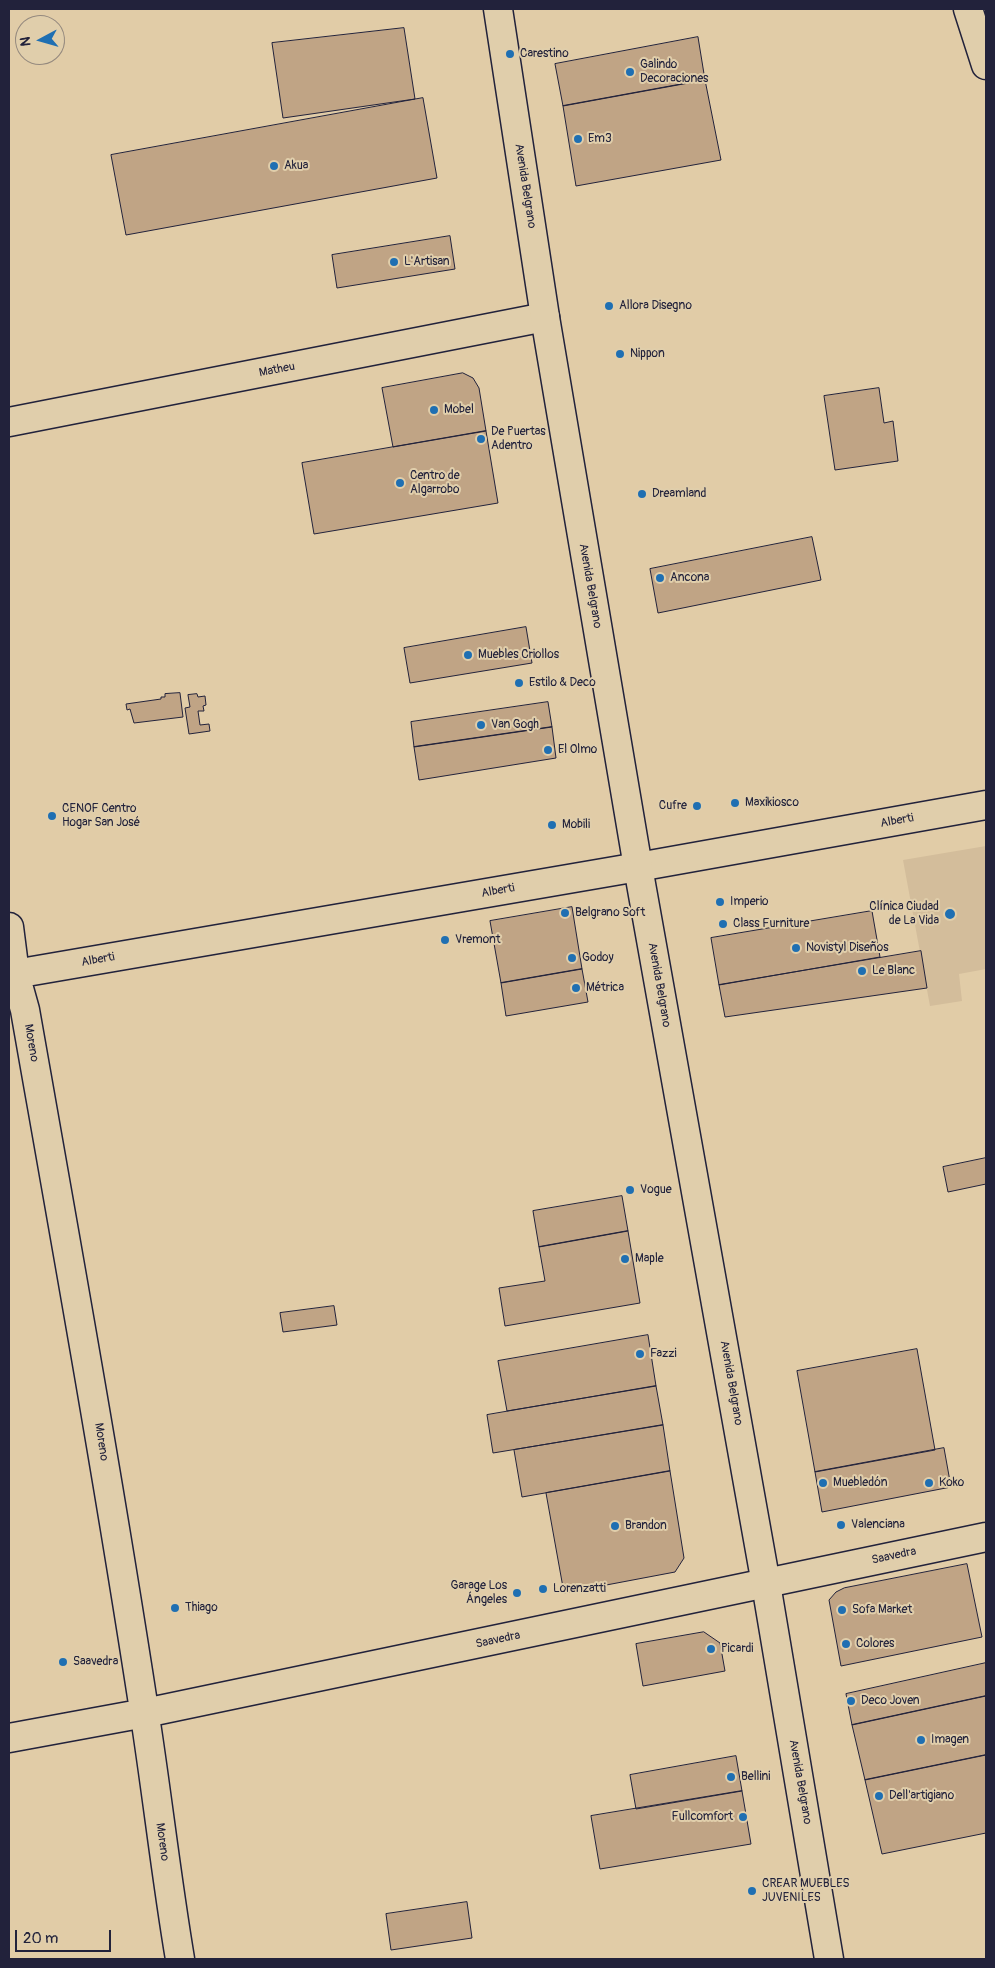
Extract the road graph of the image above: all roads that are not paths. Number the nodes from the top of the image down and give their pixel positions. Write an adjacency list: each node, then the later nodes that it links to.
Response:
1 (498, 9): 4 (street, Avenida Belgrano)
2 (968, 9): 3 (street)
3 (986, 65)
4 (545, 317): 5 (street, Matheu); 7 (street, Avenida Belgrano)
5 (9, 422)
6 (986, 805): 7 (street, Alberti)
7 (638, 868): 9 (street, Alberti); 11 (street, Avenida Belgrano)
8 (9, 927): 9 (street, Moreno)
9 (12, 974): 12 (street, Moreno)
10 (986, 1537): 11 (street, Saavedra)
11 (766, 1584): 12 (street, Saavedra); 15 (street, Avenida Belgrano)
12 (144, 1713): 13 (street, Saavedra); 14 (street, Moreno)
13 (9, 1738)
14 (180, 1959)
15 (829, 1959)

